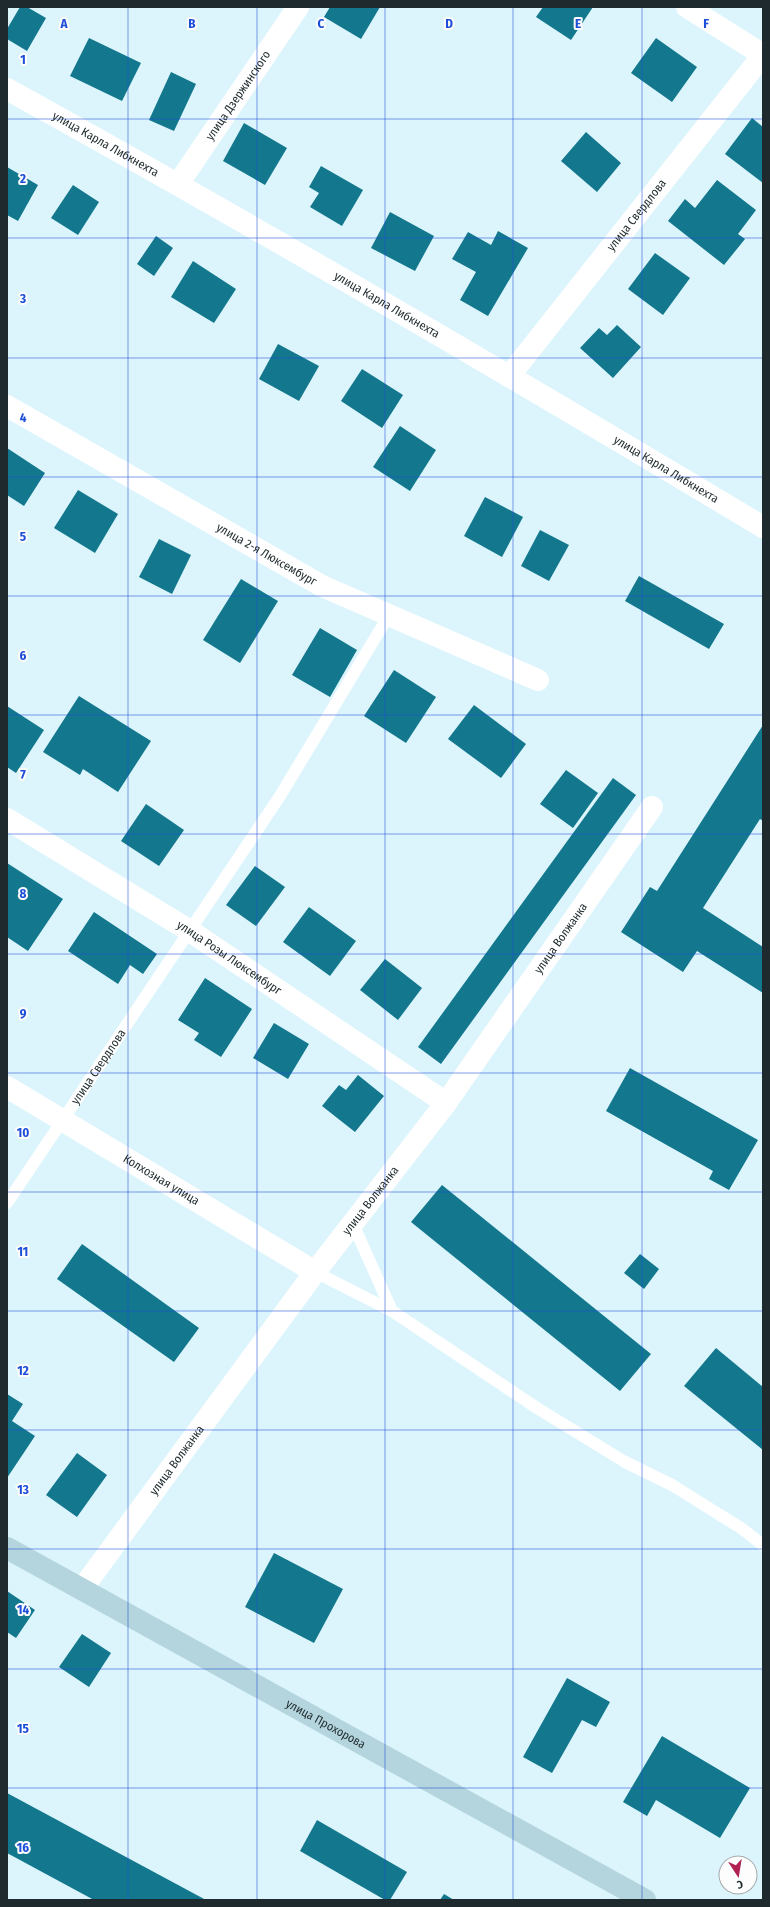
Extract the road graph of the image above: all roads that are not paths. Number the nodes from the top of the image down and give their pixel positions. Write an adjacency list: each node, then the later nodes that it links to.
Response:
1 (298, 7): 5 (street, улица Дзержинского)
2 (687, 7): 3 (street)
3 (763, 55): 6 (street, улица Свердлова)
4 (7, 89): 5 (street, улица Карла Либкнехта)
5 (178, 184): 6 (street, улица Карла Либкнехта)
6 (510, 375): 8 (street, улица Карла Либкнехта)
7 (7, 406): 9 (street, улица 2-я Люксембург)
8 (763, 527)
9 (389, 615): 10 (street, улица 2-я Люксембург); 13 (lane, улица Свердлова)
10 (538, 680)
11 (652, 807): 15 (street, улица Волжанка)
12 (7, 819): 13 (street, улица Розы Люксембург)
13 (190, 931): 15 (street, улица Розы Люксембург); 16 (lane, улица Свердлова)
14 (7, 1087): 16 (street, Колхозная улица)
15 (446, 1103): 18 (street, улица Волжанка)
16 (63, 1120): 17 (lane, улица Свердлова); 19 (street, Колхозная улица)
17 (7, 1203)
18 (353, 1224): 19 (street, улица Волжанка); 20 (lane)
19 (315, 1272): 20 (lane); 23 (street, улица Волжанка)
20 (392, 1311): 21 (lane)
21 (763, 1545)
22 (7, 1548): 23 (main road, улица Прохорова)
23 (82, 1589): 24 (main road, улица Прохорова)
24 (645, 1900)

